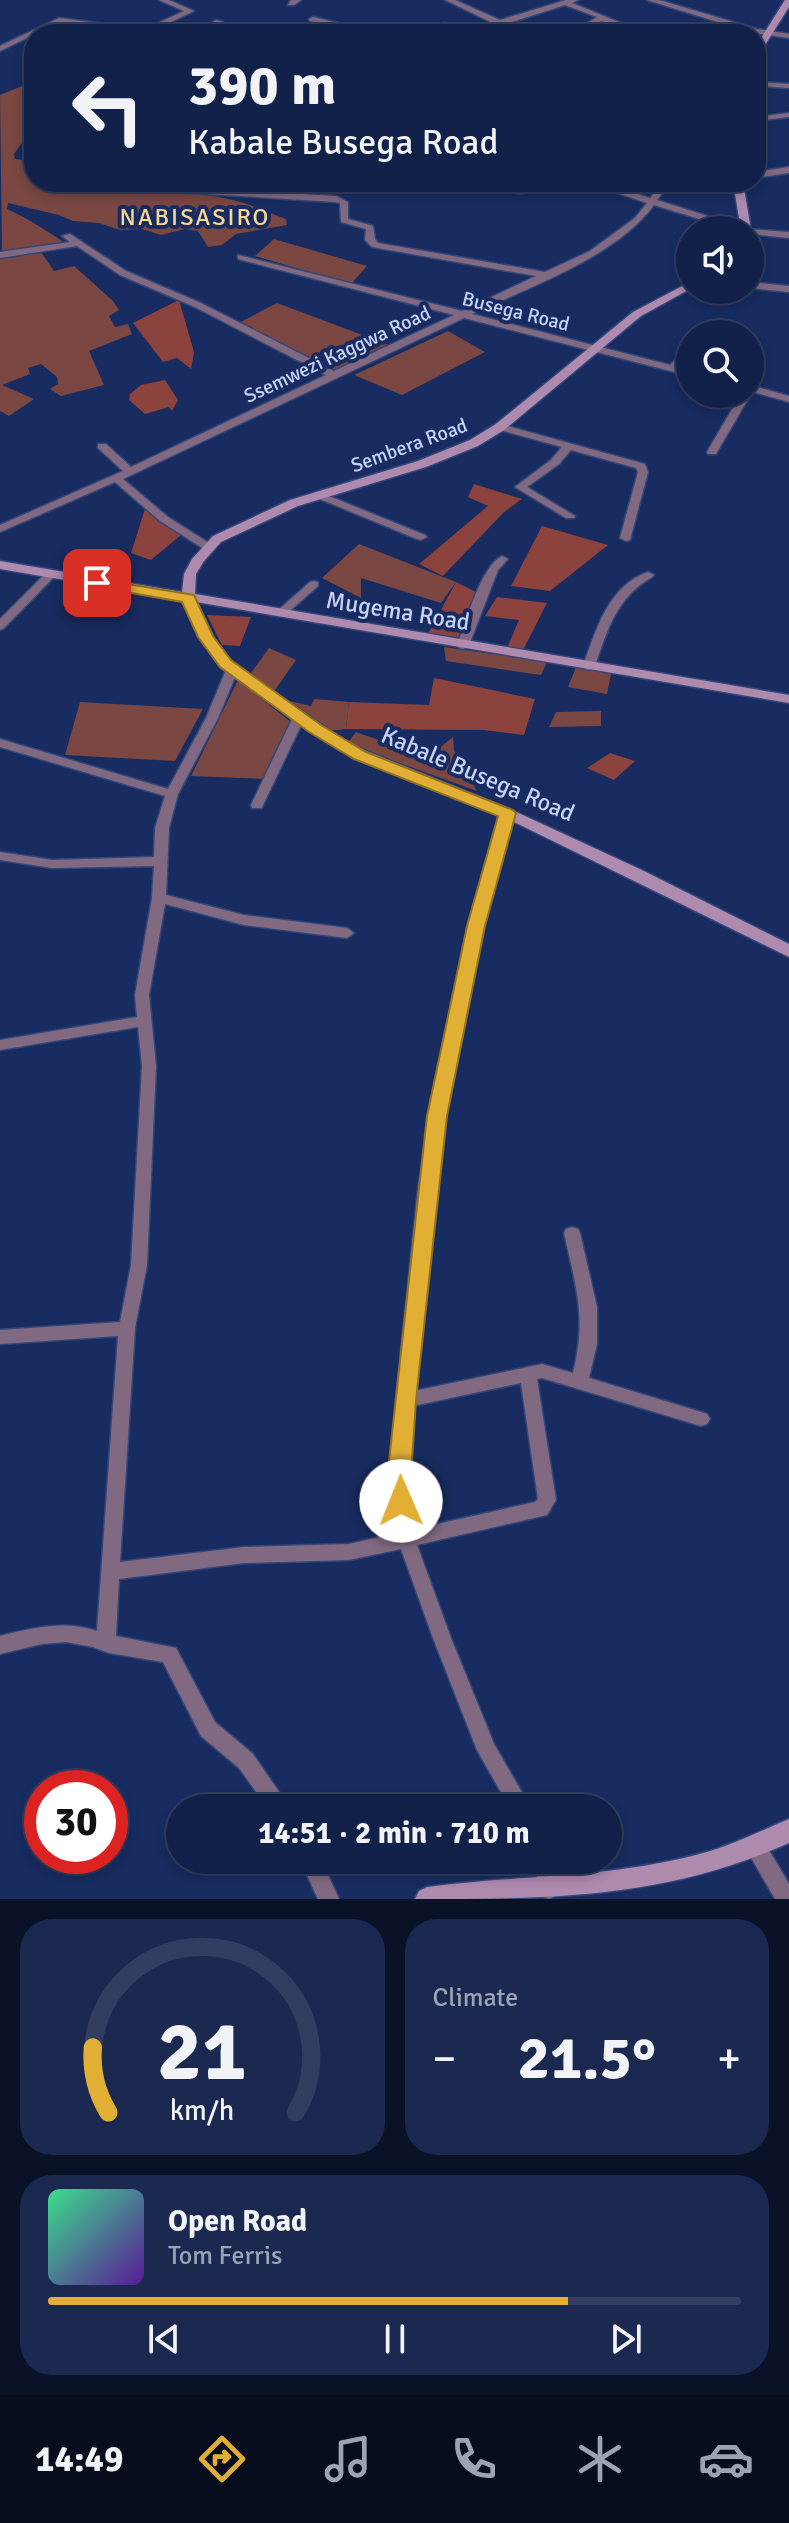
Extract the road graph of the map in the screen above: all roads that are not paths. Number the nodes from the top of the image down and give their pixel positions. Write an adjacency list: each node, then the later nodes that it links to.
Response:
1 (163, 0): 12 (street)
2 (449, 0): 9 (street)
3 (651, 0): 17 (street)
4 (789, 0): 19 (street)
5 (570, 2): 7 (street); 9 (street)
6 (313, 19): 14 (street)
7 (602, 19): 15 (street); 16 (street)
8 (219, 22): 13 (street)
9 (500, 23)
10 (51, 24): 11 (street)
11 (87, 24)
12 (161, 24)
13 (216, 24)
14 (333, 24)
15 (592, 24)
16 (616, 24)
17 (734, 24)
18 (766, 33): 19 (street)
19 (769, 34): 20 (street); 22 (street)
20 (789, 36)
21 (24, 37): 23 (street)
22 (766, 38)
23 (0, 49)
24 (766, 85): 25 (street)
25 (789, 86)
26 (789, 115): 27 (street)
27 (766, 118)
28 (789, 170): 29 (street)
29 (766, 173)
30 (223, 192): 41 (street)
31 (619, 192): 34 (street)
32 (659, 192): 34 (street, Ssemwezi Kaggwa Road)
33 (740, 192): 36 (street)
34 (651, 203): 35 (street); 41 (street, Ssemwezi Kaggwa Road)
35 (697, 216)
36 (744, 216)
37 (764, 232): 38 (street)
38 (789, 235)
39 (0, 255): 50 (street)
40 (241, 257): 45 (street, Busega Road)
41 (545, 275): 45 (street, Ssemwezi Kaggwa Road)
42 (764, 286): 43 (street)
43 (789, 289)
44 (676, 293): 46 (street, Sembera Road)
45 (460, 316): 46 (street, Busega Road); 50 (street, Ssemwezi Kaggwa Road)
46 (594, 349): 48 (street, Busega Road); 54 (street, Sembera Road)
47 (676, 364): 48 (street)
48 (672, 368): 49 (street, Busega Road)
49 (676, 369)
50 (333, 375): 58 (street, Ssemwezi Kaggwa Road)
51 (764, 393): 52 (street)
52 (789, 399)
53 (738, 408): 57 (street)
54 (500, 427): 55 (street); 60 (street, Sembera Road)
55 (569, 445): 61 (street); 64 (street)
56 (102, 446): 58 (street)
57 (712, 452)
58 (130, 472): 59 (street, Ssemwezi Kaggwa Road)
59 (116, 478): 62 (street, Ssemwezi Kaggwa Road); 65 (street)
60 (319, 495): 63 (street); 65 (street, Sembera Road)
61 (570, 516)
62 (0, 529)
63 (421, 537)
64 (626, 538)
65 (208, 547): 71 (street)
66 (502, 559): 74 (street)
67 (0, 565): 68 (street, Mugema Road)
68 (50, 575): 71 (street, Mugema Road); 73 (street)
69 (648, 575): 75 (street)
70 (314, 584): 72 (street)
71 (188, 599): 72 (street, Mugema Road); 76 (street, Kabale Busega Road)
72 (280, 614): 74 (street, Mugema Road)
73 (0, 626)
74 (463, 645): 75 (street, Mugema Road)
75 (589, 666): 77 (street, Mugema Road)
76 (232, 670): 78 (street, Kabale Busega Road); 80 (street)
77 (789, 699)
78 (299, 717): 81 (street); 82 (street, Kabale Busega Road)
79 (0, 743): 80 (street)
80 (172, 794): 84 (street)
81 (257, 805)
82 (507, 813): 87 (street, Kabale Busega Road); 95 (street)
83 (0, 856): 84 (street)
84 (160, 861): 85 (street)
85 (159, 898): 86 (street); 88 (street)
86 (347, 933)
87 (789, 951)
88 (143, 1021): 89 (street); 91 (street)
89 (0, 1045)
90 (572, 1233): 94 (street)
91 (127, 1328): 92 (street); 98 (street)
92 (0, 1337)
93 (528, 1373): 94 (street); 95 (street); 97 (street)
94 (580, 1381): 96 (street)
95 (405, 1400): 97 (street)
96 (701, 1419)
97 (407, 1541): 98 (street); 102 (street)
98 (113, 1571): 99 (street)
99 (108, 1643): 100 (street); 101 (street)
100 (0, 1645)
101 (270, 1794)
102 (513, 1794)
103 (789, 1831): 104 (street)
104 (756, 1847): 107 (street); 110 (street)
105 (317, 1874): 109 (street)
106 (545, 1874): 107 (street)
107 (548, 1889): 108 (street)
108 (434, 1898)
109 (329, 1899)
110 (786, 1899)

